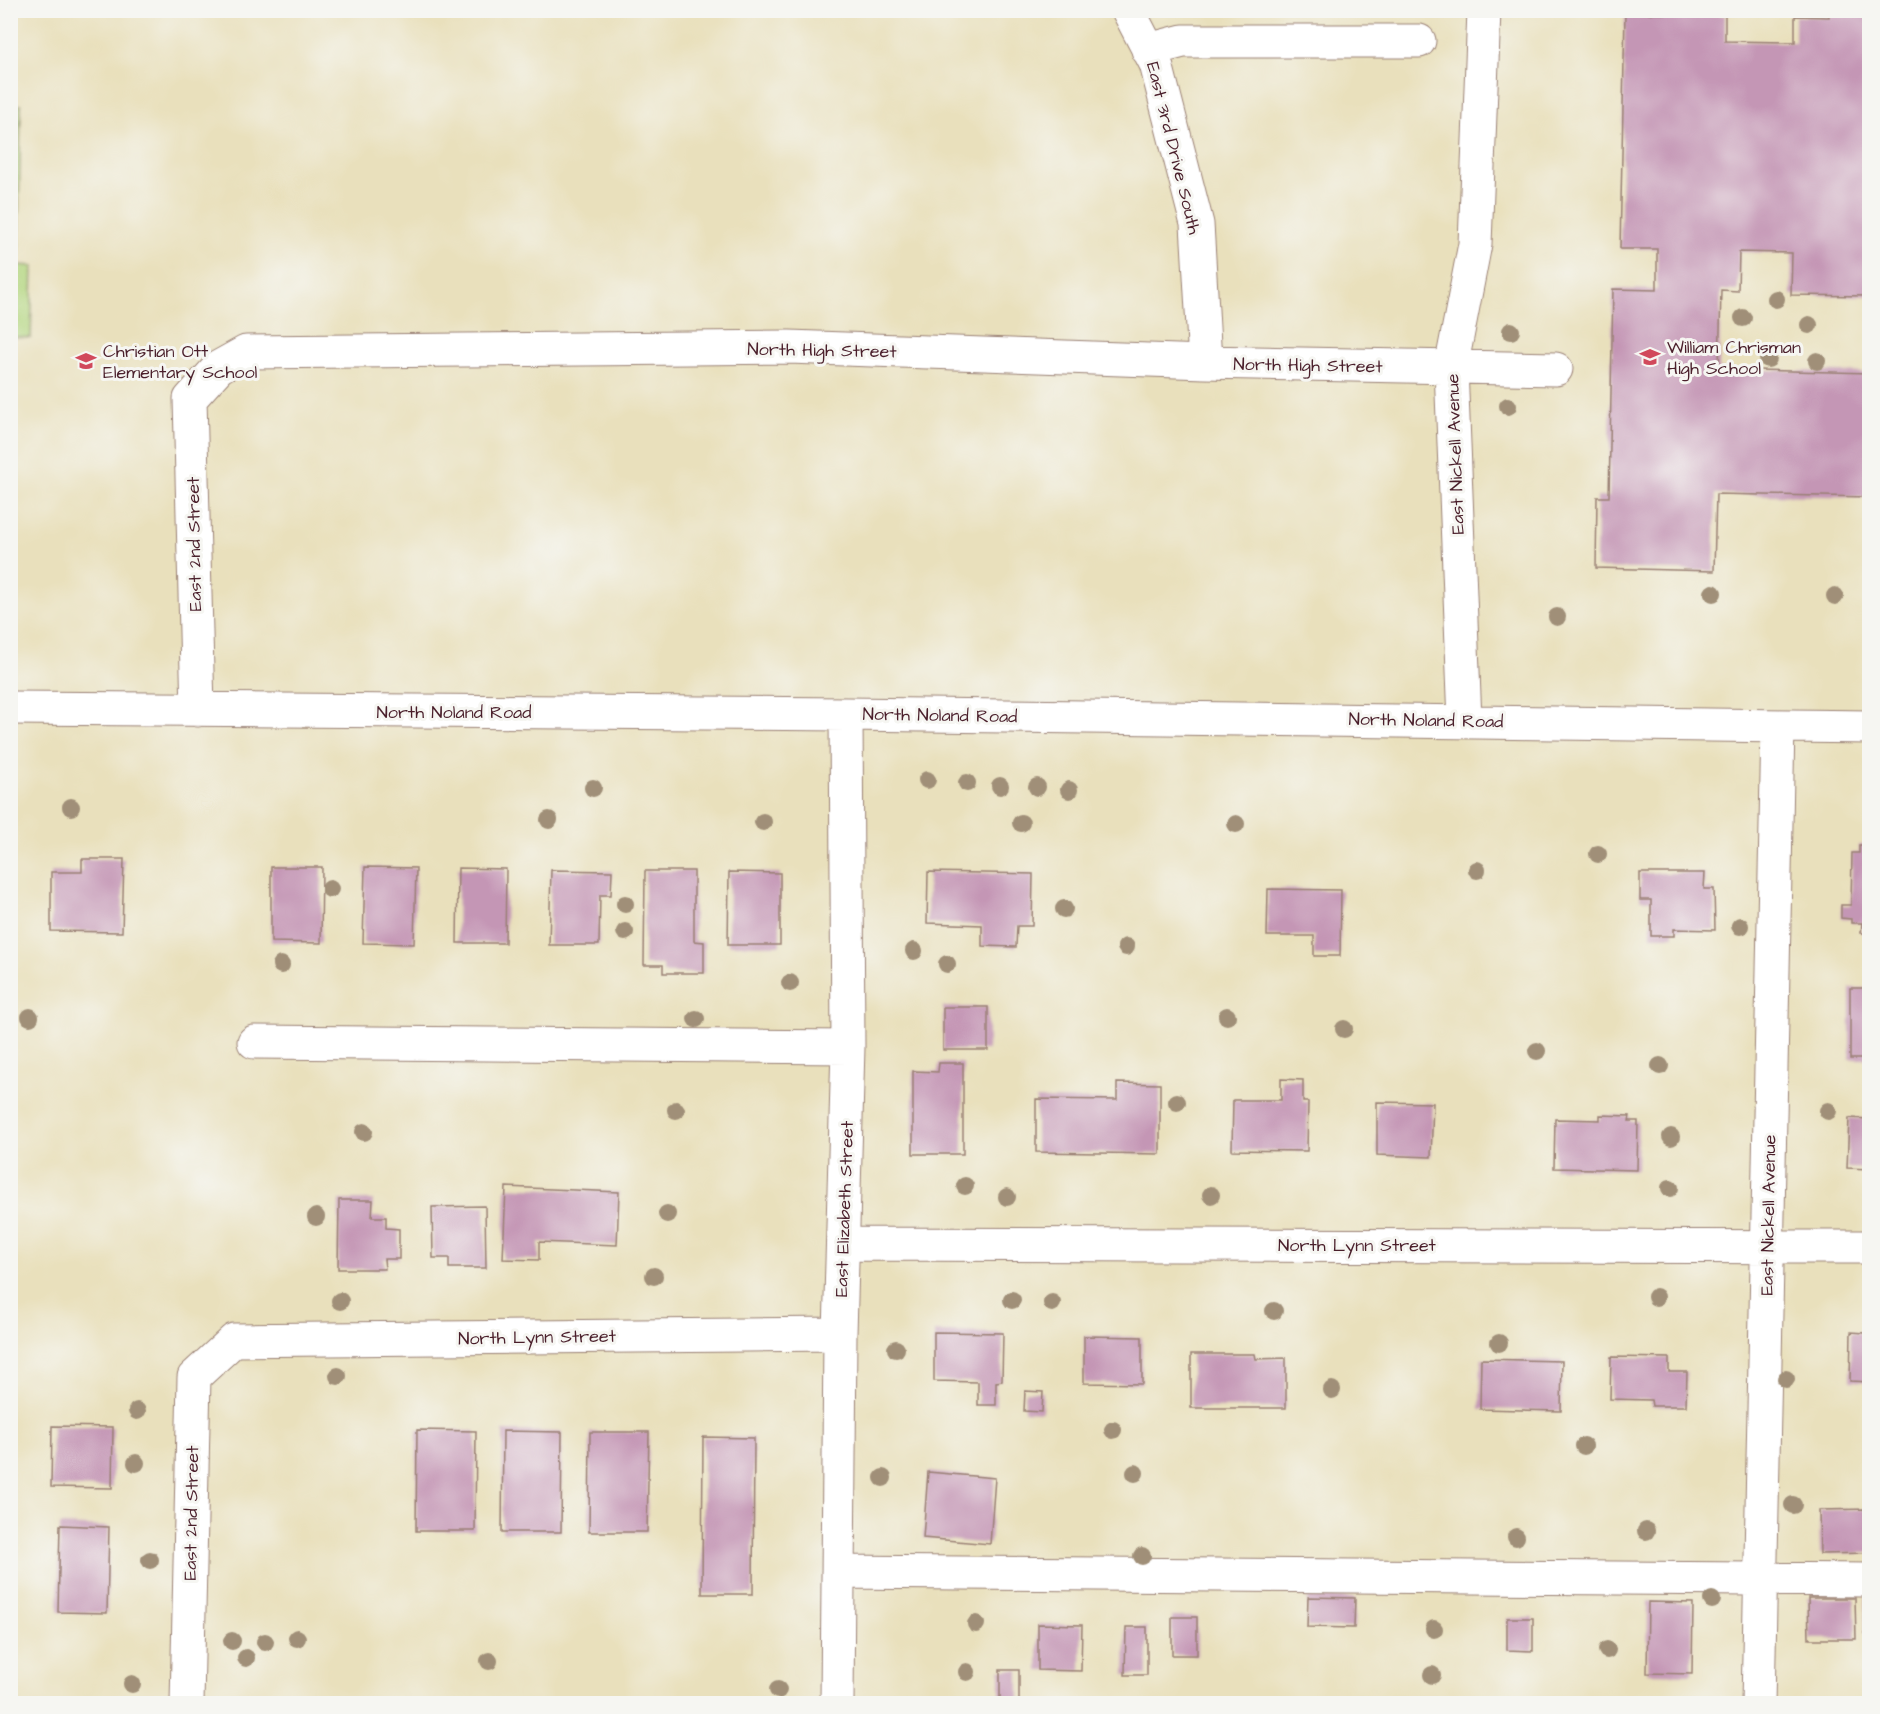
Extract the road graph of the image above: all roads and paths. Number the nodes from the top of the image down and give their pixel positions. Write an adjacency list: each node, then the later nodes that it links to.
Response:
1 (1128, 10): 4 (street, East 3rd Drive South)
2 (1484, 10): 6 (street, East Nickell Avenue)
3 (1419, 41): 4 (street)
4 (1148, 50): 5 (street, East 3rd Drive South)
5 (1205, 363): 6 (street, North High Street); 8 (street, North High Street)
6 (1451, 368): 7 (street, North High Street); 12 (street, East Nickell Avenue)
7 (1556, 369)
8 (204, 384): 10 (street, East 2nd Street)
9 (10, 708): 10 (street, North Noland Road)
10 (198, 710): 11 (street, North Noland Road)
11 (846, 714): 12 (street, North Noland Road); 16 (street, East Elizabeth Street)
12 (1465, 721): 13 (street, North Noland Road)
13 (1778, 726): 14 (street, North Noland Road); 18 (street, East Nickell Avenue)
14 (1869, 727)
15 (254, 1042): 16 (street)
16 (848, 1047): 17 (street, East Elizabeth Street)
17 (844, 1244): 18 (street, North Lynn Street); 20 (street, East Elizabeth Street)
18 (1768, 1246): 19 (street, North Lynn Street); 23 (street, East Nickell Avenue)
19 (1869, 1247)
20 (840, 1334): 21 (street, North Lynn Street); 22 (street, East Elizabeth Street)
21 (234, 1340): 25 (street, East 2nd Street)
22 (838, 1572): 23 (street); 26 (street, East Elizabeth Street)
23 (1761, 1579): 24 (street); 27 (street, East Nickell Avenue)
24 (1869, 1580)
25 (187, 1704)
26 (837, 1704)
27 (1758, 1704)

